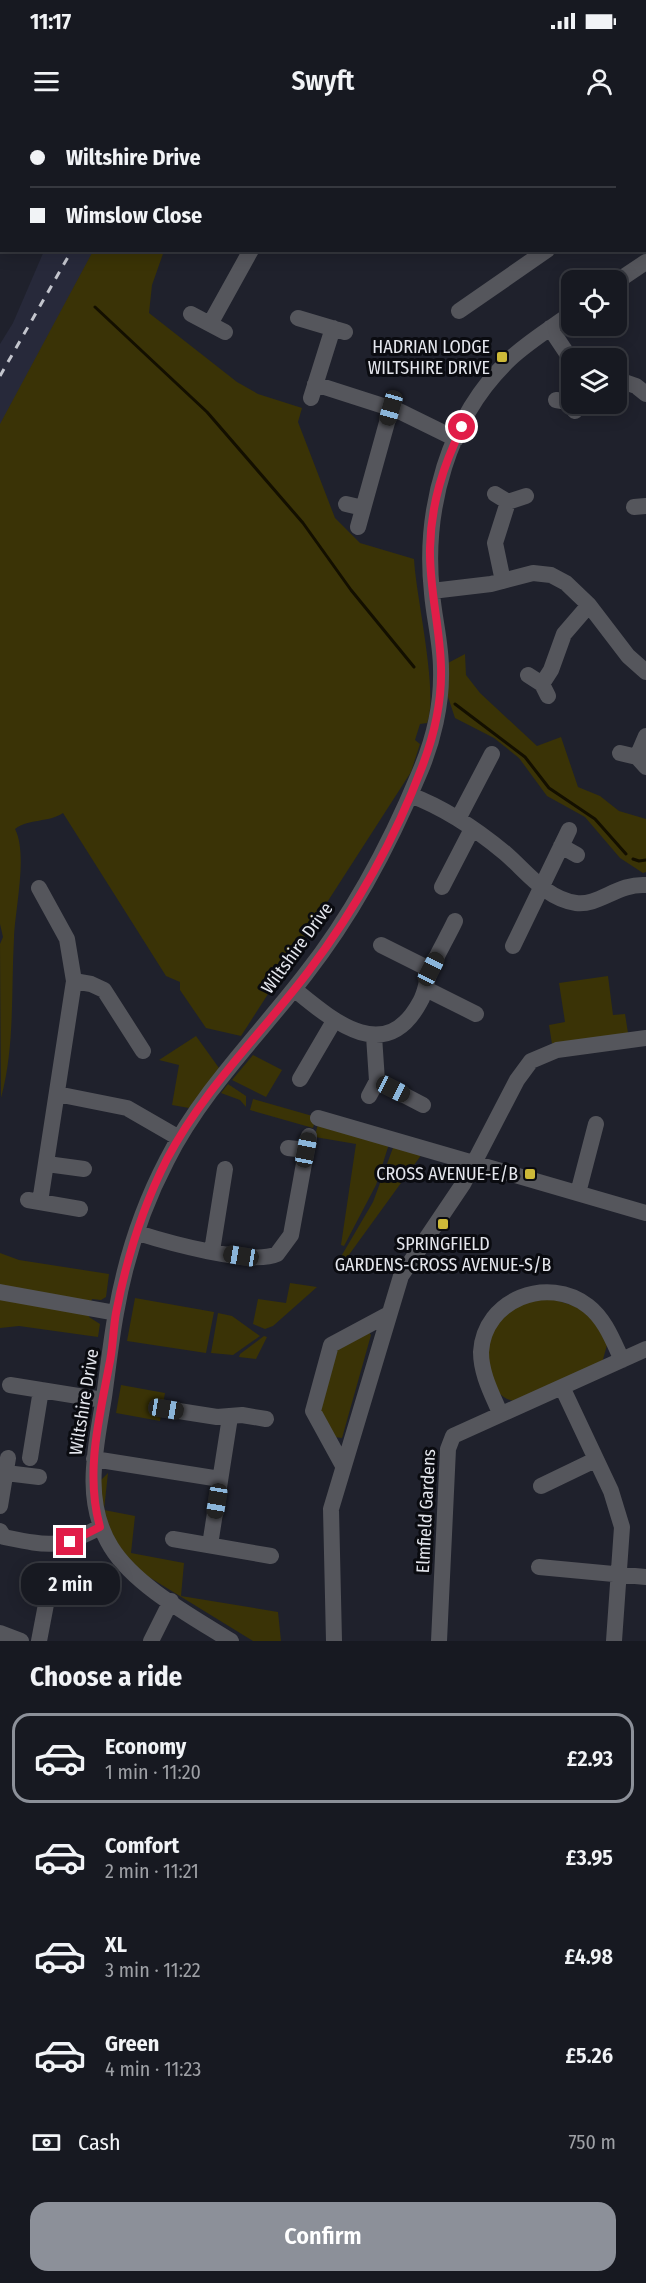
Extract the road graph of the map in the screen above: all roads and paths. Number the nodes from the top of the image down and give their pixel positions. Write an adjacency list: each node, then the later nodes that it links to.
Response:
1 (250, 252): 6 (street)
2 (544, 252): 5 (street)
3 (646, 262): 4 (street)
4 (627, 275)
5 (459, 311)
6 (191, 314)
7 (298, 318): 13 (street)
8 (561, 320): 9 (street, Wiltshire Drive)
9 (550, 328): 10 (street); 14 (street, Wiltshire Drive)
10 (563, 348)
11 (627, 383): 12 (street)
12 (646, 394)
13 (391, 408): 14 (street); 17 (street)
14 (456, 439): 20 (street, Wiltshire Drive)
15 (526, 496): 19 (street)
16 (346, 504): 17 (street)
17 (363, 508): 18 (street)
18 (358, 527)
19 (503, 581): 20 (street); 21 (street)
20 (432, 591): 28 (street, Wiltshire Drive)
21 (590, 605): 22 (street); 23 (street)
22 (646, 672)
23 (539, 685)
24 (646, 736): 27 (street)
25 (620, 753): 27 (street)
26 (492, 754): 29 (street)
27 (642, 762)
28 (410, 795): 29 (street); 43 (street, Wiltshire Drive)
29 (458, 819): 30 (street)
30 (472, 829): 35 (street); 36 (street)
31 (569, 830): 32 (street)
32 (561, 846): 33 (street); 35 (street)
33 (577, 855)
34 (646, 885): 35 (street)
35 (542, 886): 40 (street)
36 (442, 887)
37 (39, 888): 42 (street)
38 (455, 921): 41 (street)
39 (381, 945): 41 (street)
40 (513, 946)
41 (431, 969): 44 (street)
42 (74, 981): 49 (street); 52 (street)
43 (294, 989): 46 (street); 57 (street, Wiltshire Drive)
44 (426, 989): 45 (street); 47 (street)
45 (476, 1014)
46 (334, 1021): 47 (street); 50 (street)
47 (374, 1036): 51 (street)
48 (646, 1038): 60 (street)
49 (143, 1051)
50 (300, 1079)
51 (377, 1081): 53 (street); 54 (street)
52 (57, 1094): 57 (street); 59 (street)
53 (369, 1096)
54 (423, 1105)
55 (318, 1118): 60 (street)
56 (596, 1124): 63 (street)
57 (179, 1138): 66 (street, Wiltshire Drive)
58 (288, 1148): 67 (street)
59 (47, 1164): 61 (street); 64 (street)
60 (474, 1164): 63 (street); 70 (street)
61 (84, 1169)
62 (225, 1169): 67 (street)
63 (578, 1194): 65 (street)
64 (80, 1209)
65 (646, 1213)
66 (138, 1233): 67 (street); 69 (street, Wiltshire Drive)
67 (212, 1251)
68 (0, 1292): 69 (street)
69 (116, 1313): 76 (street, Wiltshire Drive)
70 (387, 1315): 84 (street); 84 (street)
71 (646, 1349): 72 (street, Elmfield Gardens)
72 (622, 1360): 74 (street, Elmfield Gardens); 78 (street)
73 (10, 1385): 75 (street)
74 (562, 1387): 78 (street, Elmfield Gardens); 83 (street)
75 (41, 1390): 76 (street); 81 (street)
76 (103, 1400): 82 (street, Wiltshire Drive)
77 (166, 1409): 79 (street)
78 (500, 1413): 105 (street, Elmfield Gardens)
79 (230, 1417): 80 (street); 86 (street)
80 (266, 1419)
81 (30, 1458)
82 (94, 1459): 86 (street); 89 (street, Wiltshire Drive)
83 (596, 1460): 87 (street); 95 (street)
84 (342, 1464): 104 (street)
85 (39, 1477): 88 (street)
86 (220, 1479): 92 (street)
87 (542, 1486)
88 (0, 1506)
89 (100, 1527): 90 (street); 98 (street, Wiltshire Drive)
90 (1, 1536)
91 (173, 1539): 92 (street)
92 (210, 1545): 93 (street)
93 (271, 1556)
94 (539, 1567): 95 (street)
95 (620, 1575): 96 (street); 106 (street)
96 (646, 1577)
97 (47, 1599): 101 (street)
98 (171, 1601): 102 (street); 103 (street, Wiltshire Drive)
99 (0, 1633): 100 (street)
100 (21, 1641)
101 (39, 1641)
102 (151, 1641)
103 (231, 1641)
104 (334, 1641)
105 (439, 1641)
106 (614, 1641)

